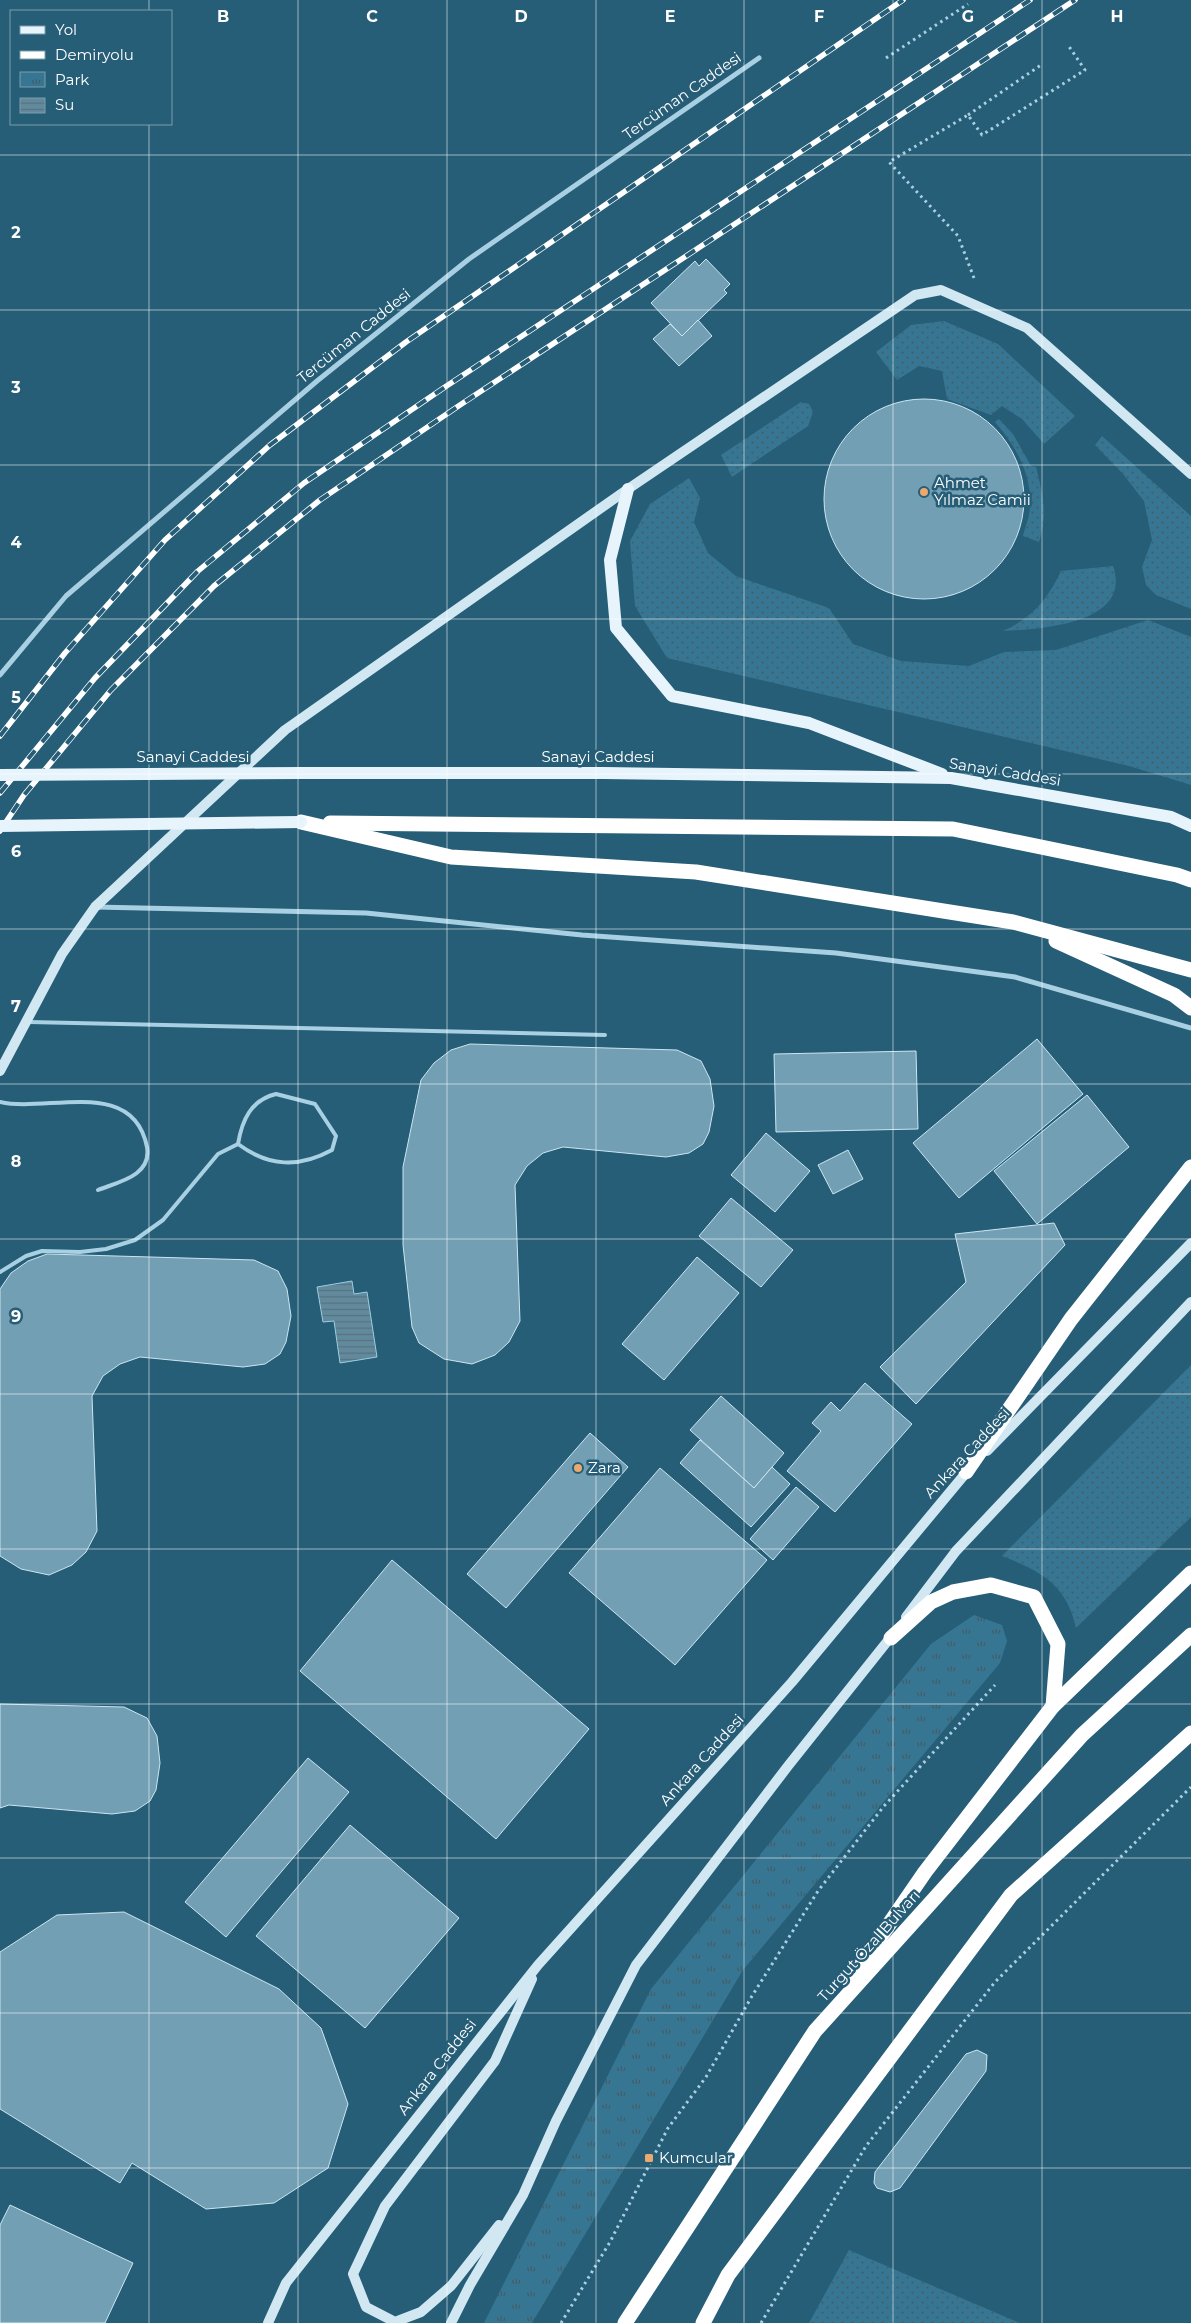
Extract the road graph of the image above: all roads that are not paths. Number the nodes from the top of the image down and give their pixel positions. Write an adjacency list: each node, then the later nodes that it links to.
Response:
1 (759, 58): 4 (street, Tercüman Caddesi)
2 (1191, 474): 3 (main road)
3 (628, 489): 6 (main road); 11 (main road)
4 (0, 675)
5 (0, 775): 6 (main road, Sanayi Caddesi, bridge)
6 (951, 778): 9 (main road, Sanayi Caddesi)
7 (301, 822): 8 (main road, bridge); 10 (highway); 12 (highway)
8 (0, 826)
9 (1191, 826)
10 (1191, 880)
11 (95, 907): 15 (main road); 16 (street)
12 (1014, 922): 13 (highway); 14 (highway)
13 (1191, 970)
14 (1191, 1008)
15 (26, 1022): 17 (lane); 18 (main road)
16 (1191, 1028)
17 (605, 1035)
18 (0, 1071)
19 (0, 1102): 22 (lane)
20 (238, 1144): 20 (lane); 24 (lane)
21 (1191, 1168): 26 (highway)
22 (98, 1190)
23 (1191, 1243): 26 (main road, Ankara Caddesi)
24 (0, 1272)
25 (1191, 1302): 29 (main road)
26 (966, 1472): 32 (main road, Ankara Caddesi)
27 (1191, 1573): 30 (highway)
28 (1191, 1635): 33 (highway, Turgut Özal Bulvarı)
29 (891, 1638): 30 (highway); 34 (main road)
30 (1053, 1706): 33 (highway)
31 (1191, 1733): 38 (highway)
32 (538, 1965): 34 (main road); 35 (main road, Ankara Caddesi)
33 (815, 2031): 37 (highway, Turgut Özal Bulvarı)
34 (524, 2195): 36 (main road)
35 (268, 2323)
36 (451, 2323)
37 (625, 2323)
38 (702, 2323)

